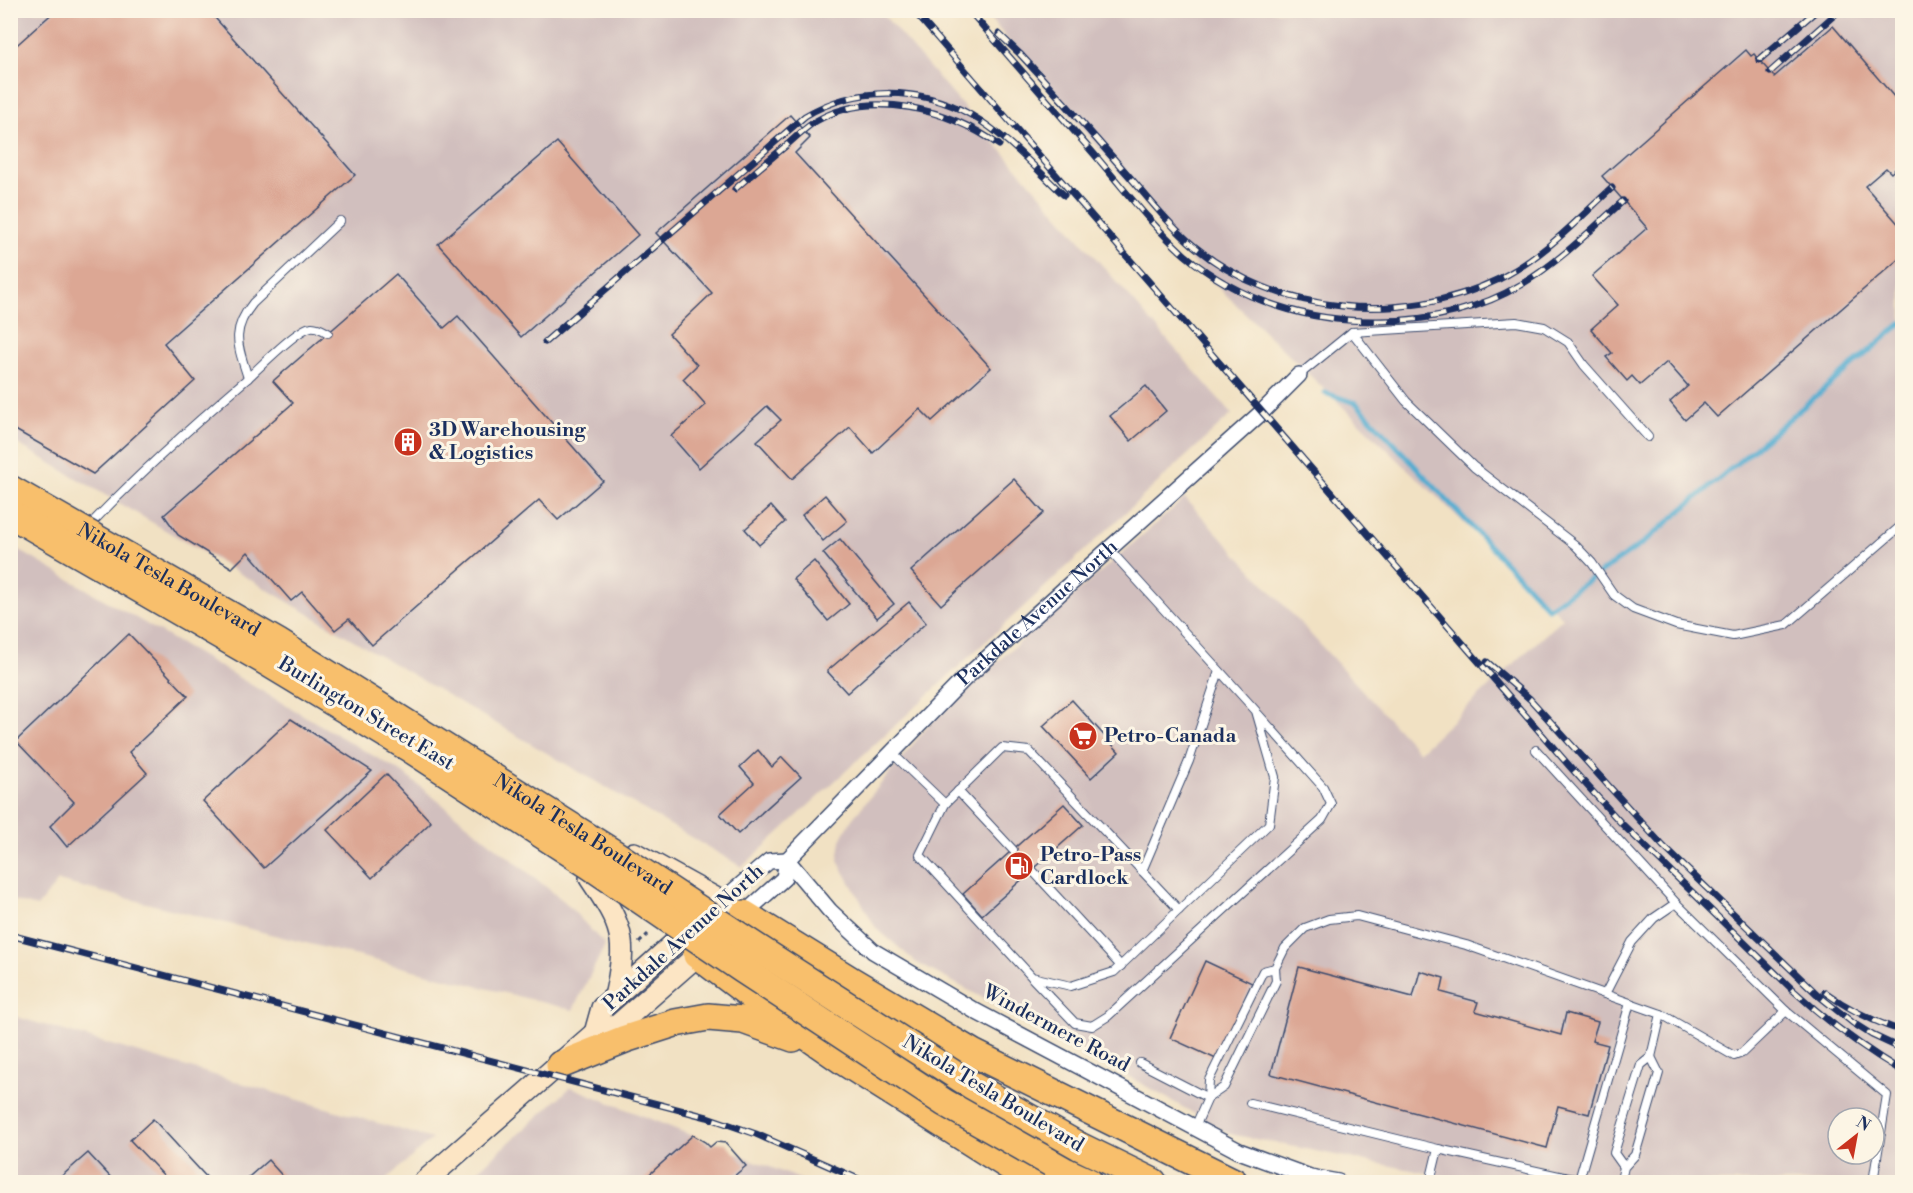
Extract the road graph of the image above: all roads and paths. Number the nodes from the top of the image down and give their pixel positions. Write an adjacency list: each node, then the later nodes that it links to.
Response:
1 (340, 221): 5 (lane)
2 (1352, 332): 4 (lane); 6 (lane); 10 (lane)
3 (328, 333): 5 (lane)
4 (1299, 375): 12 (street, Parkdale Avenue North)
5 (248, 378): 11 (lane)
6 (1648, 437)
7 (10, 489): 56 (highway, Nikola Tesla Boulevard, bridge)
8 (10, 503): 11 (main road, Burlington Street East)
9 (10, 514): 55 (highway, Nikola Tesla Boulevard, bridge)
10 (1902, 525)
11 (75, 540): 17 (main road, Burlington Street East)
12 (1109, 549): 13 (lane); 16 (street, Parkdale Avenue North)
13 (1219, 671): 14 (lane); 24 (lane)
14 (1256, 711): 28 (lane); 33 (lane)
15 (1536, 750): 26 (lane)
16 (892, 753): 19 (lane); 22 (street, Parkdale Avenue North)
17 (473, 779): 20 (main road, Burlington Street East); 27 (main road, Burlington Street East)
18 (958, 791): 19 (lane); 21 (lane); 24 (lane)
19 (945, 804): 33 (lane)
20 (516, 824): 25 (main road, Burlington Street East); 29 (main road)
21 (1012, 850)
22 (788, 860): 27 (street, Parkdale Avenue North); 27 (street, Parkdale Avenue North); 47 (street, Windermere Road)
23 (1032, 870): 31 (lane)
24 (1142, 871): 28 (lane)
25 (590, 878): 30 (main road, Burlington Street East); 36 (main road)
26 (1676, 903): 35 (lane); 38 (lane)
27 (733, 908): 29 (main road, Parkdale Avenue North); 34 (highway)
28 (1179, 910): 31 (lane)
29 (710, 928): 30 (highway); 34 (highway)
30 (687, 947): 36 (main road, Parkdale Avenue North); 40 (main road, Parkdale Avenue North); 42 (highway)
31 (1121, 966): 33 (lane)
32 (1275, 968): 35 (lane); 45 (lane); 45 (lane)
33 (1032, 978)
34 (852, 981): 57 (highway)
35 (1605, 994): 37 (lane)
36 (615, 997): 40 (main road, Parkdale Avenue North)
37 (1630, 1003): 39 (lane); 51 (lane)
38 (1786, 1011): 39 (lane); 61 (lane)
39 (1661, 1014): 41 (lane)
40 (595, 1033): 44 (main road, Parkdale Avenue North)
41 (1652, 1057): 49 (lane); 49 (lane)
42 (843, 1061): 44 (highway); 54 (highway)
43 (1140, 1063): 45 (lane)
44 (560, 1065): 53 (main road, Parkdale Avenue North)
45 (1209, 1098): 47 (lane)
46 (1250, 1103): 48 (lane)
47 (1195, 1127): 58 (street, Windermere Road)
48 (1438, 1149): 50 (lane); 59 (lane)
49 (1624, 1167): 52 (lane)
50 (1558, 1179): 51 (lane)
51 (1579, 1180): 52 (lane)
52 (1621, 1181): 60 (lane)
53 (424, 1182)
54 (1034, 1182)
55 (1089, 1182)
56 (1153, 1182)
57 (1234, 1182)
58 (1338, 1182)
59 (1430, 1182)
60 (1632, 1182)
61 (1873, 1182)

